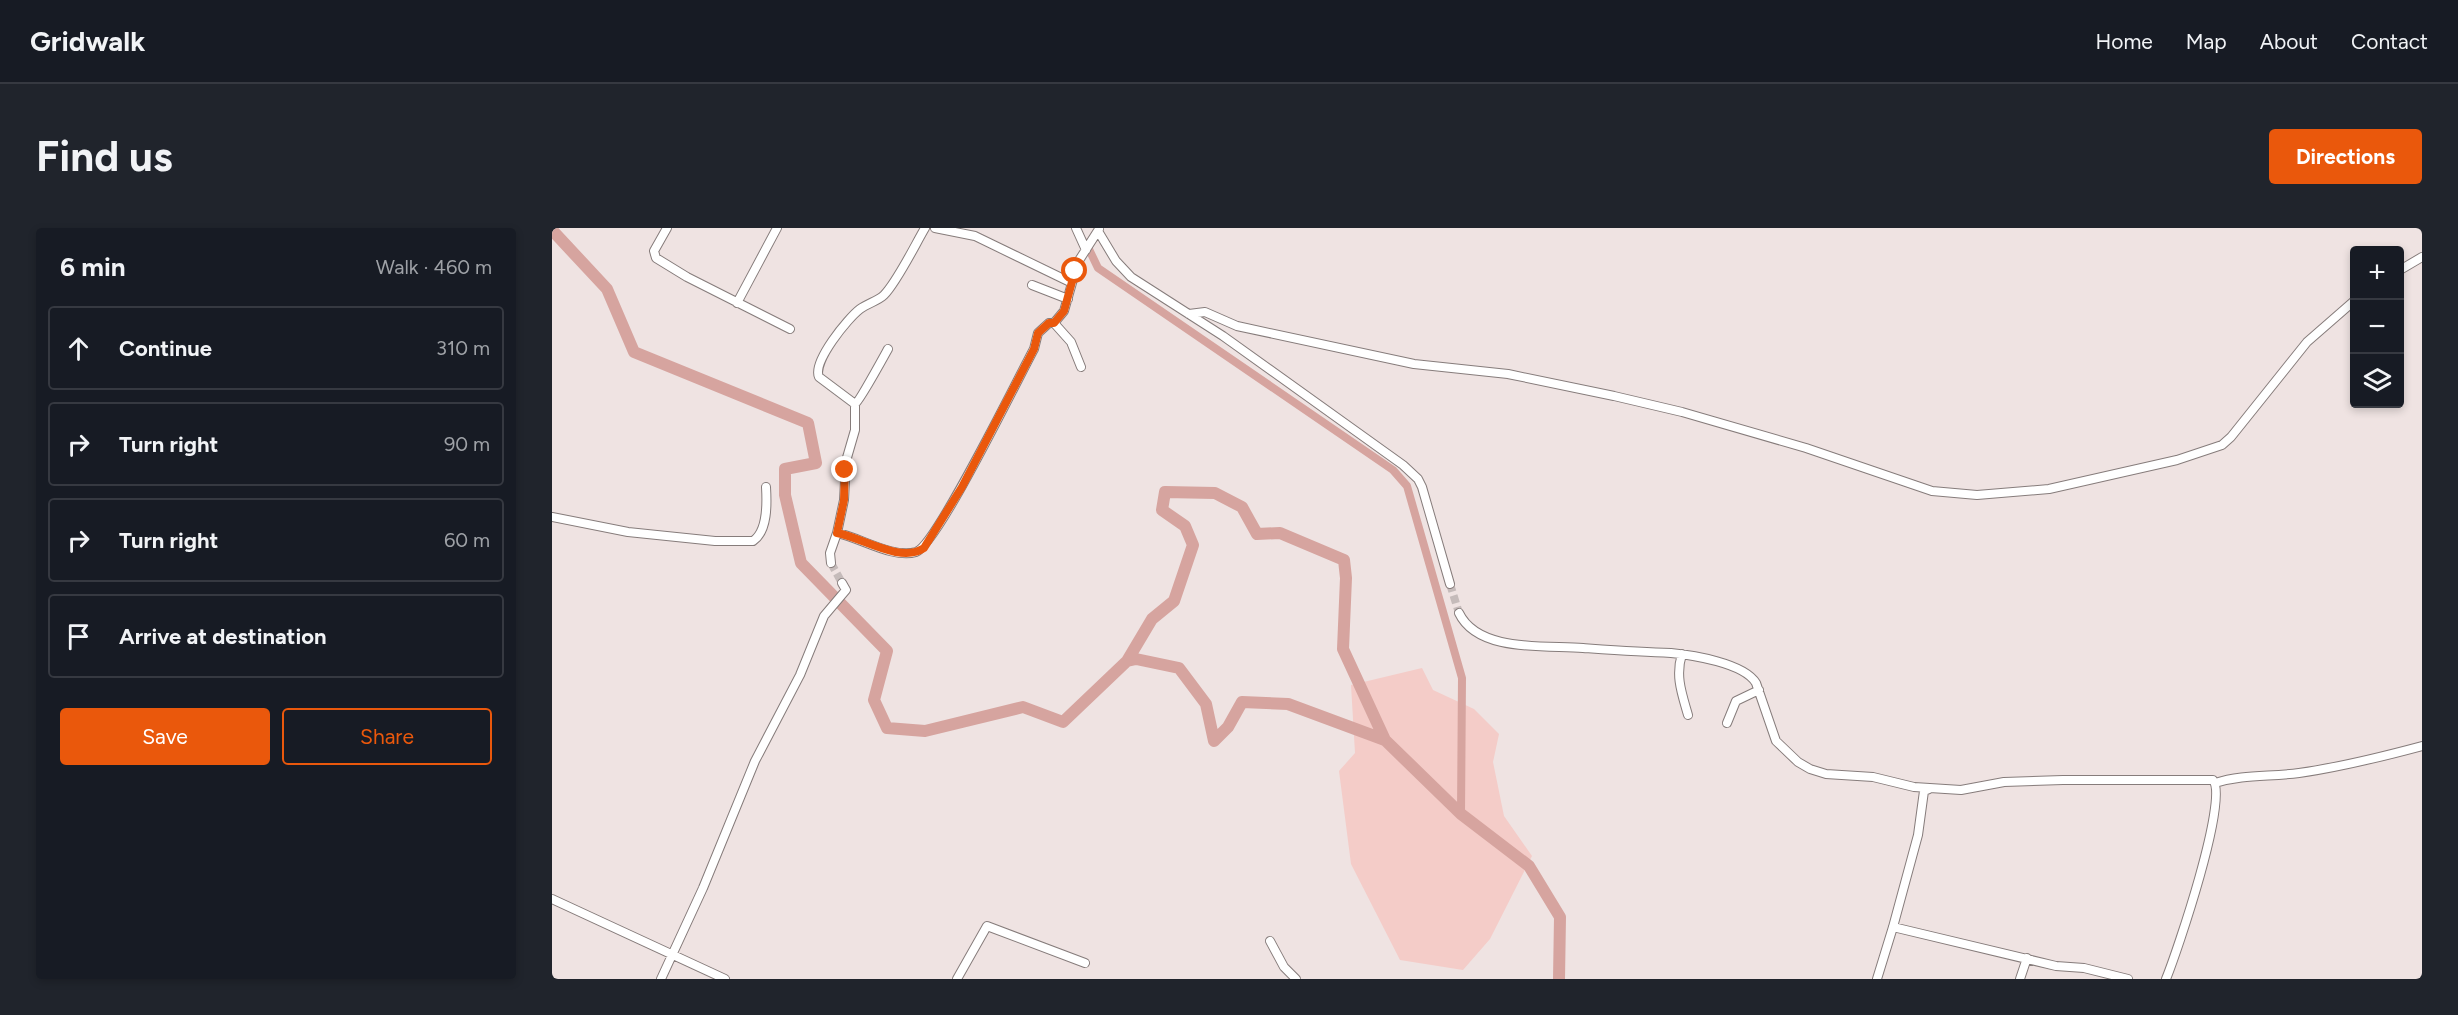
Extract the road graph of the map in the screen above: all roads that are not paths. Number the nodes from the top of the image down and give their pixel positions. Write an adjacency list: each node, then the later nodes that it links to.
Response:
1 (667, 228): 13 (street)
2 (777, 228): 13 (street)
3 (925, 228): 20 (street)
4 (936, 228): 10 (street)
5 (1076, 228): 7 (street)
6 (1098, 231): 7 (street); 15 (street)
7 (1088, 248): 10 (street)
8 (2422, 257): 9 (street)
9 (2404, 268)
10 (1072, 283): 12 (street)
11 (1032, 285): 12 (street)
12 (1068, 299): 16 (street)
13 (737, 303): 17 (street)
14 (2350, 305): 15 (street)
15 (1189, 314): 26 (street)
16 (1054, 323): 19 (street); 23 (street)
17 (790, 329)
18 (888, 349): 20 (street)
19 (1081, 367)
20 (855, 404): 23 (street)
21 (766, 487): 22 (street)
22 (552, 517)
23 (837, 533): 24 (street)
24 (831, 562)
25 (842, 583): 38 (street)
26 (1450, 585)
27 (1459, 613): 28 (street)
28 (1682, 654): 29 (street); 30 (street)
29 (1759, 690): 31 (street); 34 (street)
30 (1688, 715)
31 (1727, 723)
32 (2422, 746): 33 (street)
33 (2215, 783): 34 (street); 48 (street)
34 (1929, 789): 36 (street)
35 (552, 899): 38 (street)
36 (1893, 927): 39 (street); 45 (street)
37 (1270, 940): 44 (street)
38 (671, 954): 41 (street); 42 (street)
39 (2027, 958): 46 (street); 47 (street)
40 (1085, 963): 43 (street)
41 (661, 979)
42 (725, 979)
43 (957, 979)
44 (1296, 979)
45 (1877, 979)
46 (2020, 979)
47 (2128, 979)
48 (2166, 979)

